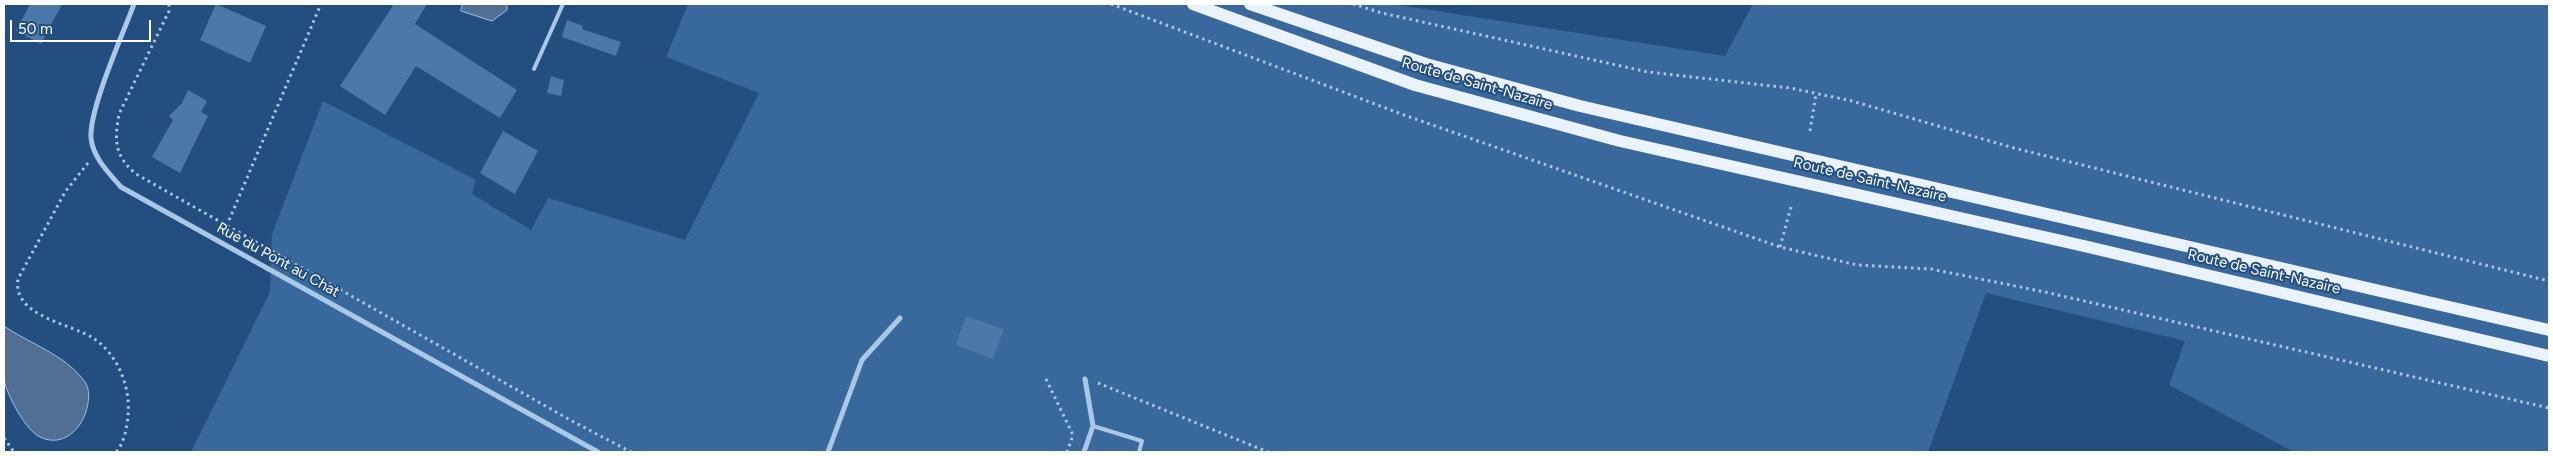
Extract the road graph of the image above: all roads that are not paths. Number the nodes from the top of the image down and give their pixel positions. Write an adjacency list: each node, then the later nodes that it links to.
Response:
1 (134, 4): 11 (street, Rue du Pont au Chat)
2 (563, 4): 5 (lane)
3 (1193, 4): 8 (main road, Route de Saint-Nazaire)
4 (1250, 4): 7 (main road, Route de Saint-Nazaire)
5 (534, 69)
6 (900, 318): 12 (street)
7 (2549, 330)
8 (2549, 356)
9 (1085, 379): 10 (street)
10 (1093, 426): 13 (street); 14 (lane)
11 (598, 452)
12 (828, 452)
13 (1084, 452)
14 (1139, 452)

